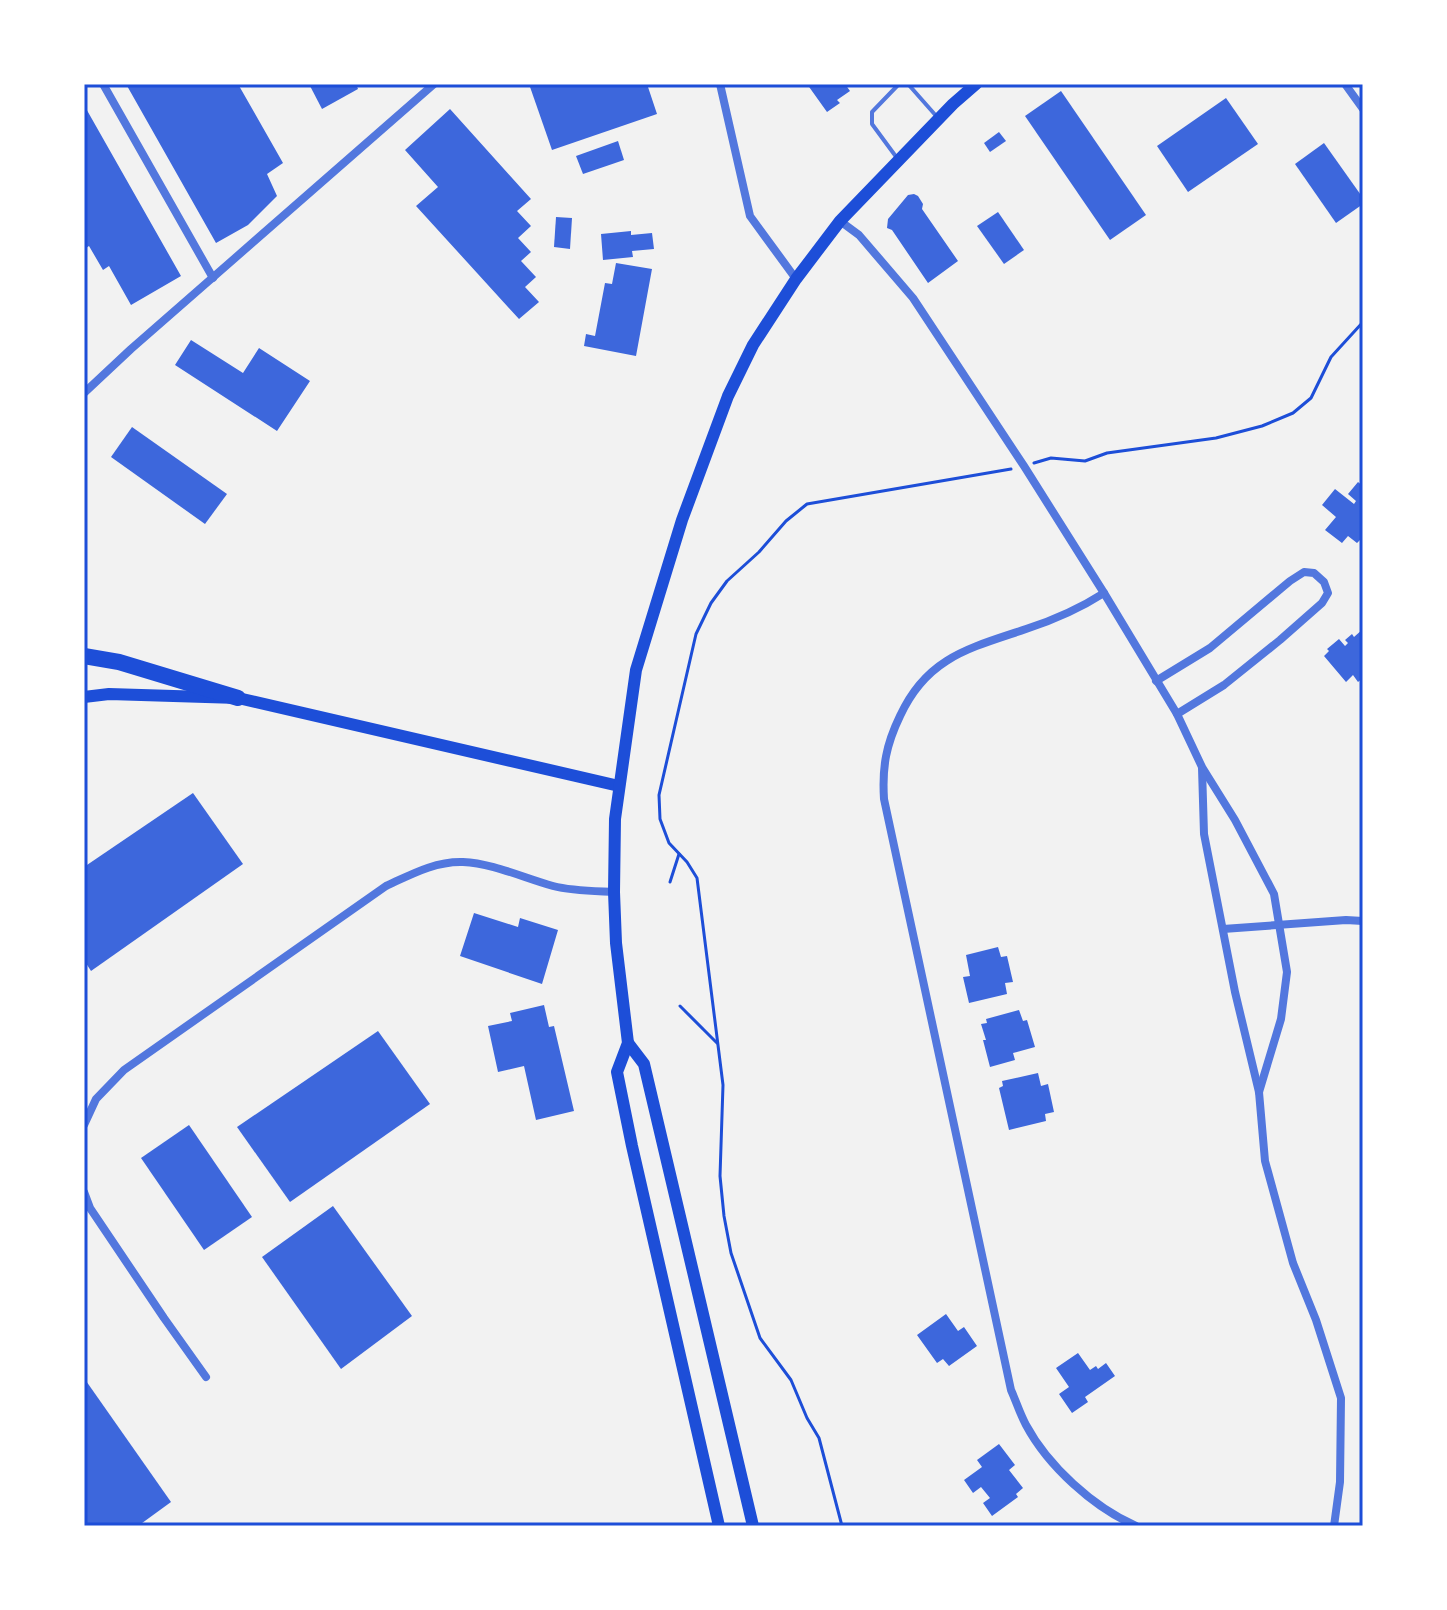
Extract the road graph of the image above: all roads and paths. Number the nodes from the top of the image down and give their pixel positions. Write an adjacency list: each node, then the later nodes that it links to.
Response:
1 (103, 84): 12 (street)
2 (434, 84): 12 (street)
3 (720, 84): 13 (street)
4 (899, 84): 10 (lane)
5 (908, 84): 9 (lane)
6 (976, 84): 9 (main road)
7 (1345, 84): 8 (street)
8 (1363, 109)
9 (939, 119): 10 (main road)
10 (899, 160): 11 (main road)
11 (840, 221): 13 (main road); 16 (street)
12 (213, 278): 15 (street)
13 (796, 279): 24 (main road)
14 (1363, 322): 16 (path)
15 (84, 393)
16 (1024, 466): 17 (street); 25 (path)
17 (1104, 593): 19 (street); 38 (street)
18 (84, 656): 21 (highway)
19 (1156, 681): 22 (street); 22 (street)
20 (84, 697): 21 (main road)
21 (238, 698): 24 (main road)
22 (1177, 714): 23 (street)
23 (1202, 767): 29 (street); 30 (street)
24 (619, 786): 27 (main road)
25 (679, 854): 26 (path); 33 (path)
26 (670, 882)
27 (614, 892): 32 (main road); 35 (street)
28 (1363, 921): 29 (street)
29 (1279, 925): 30 (street); 34 (street)
30 (1223, 929): 34 (street)
31 (680, 1006): 33 (path)
32 (628, 1043): 39 (main road); 40 (main road)
33 (717, 1043): 41 (path)
34 (1259, 1092): 44 (street)
35 (84, 1125)
36 (84, 1192): 37 (street)
37 (206, 1377)
38 (1114, 1517): 42 (street); 43 (street)
39 (719, 1526)
40 (753, 1526)
41 (842, 1526)
42 (1110, 1526)
43 (1136, 1526)
44 (1334, 1526)

